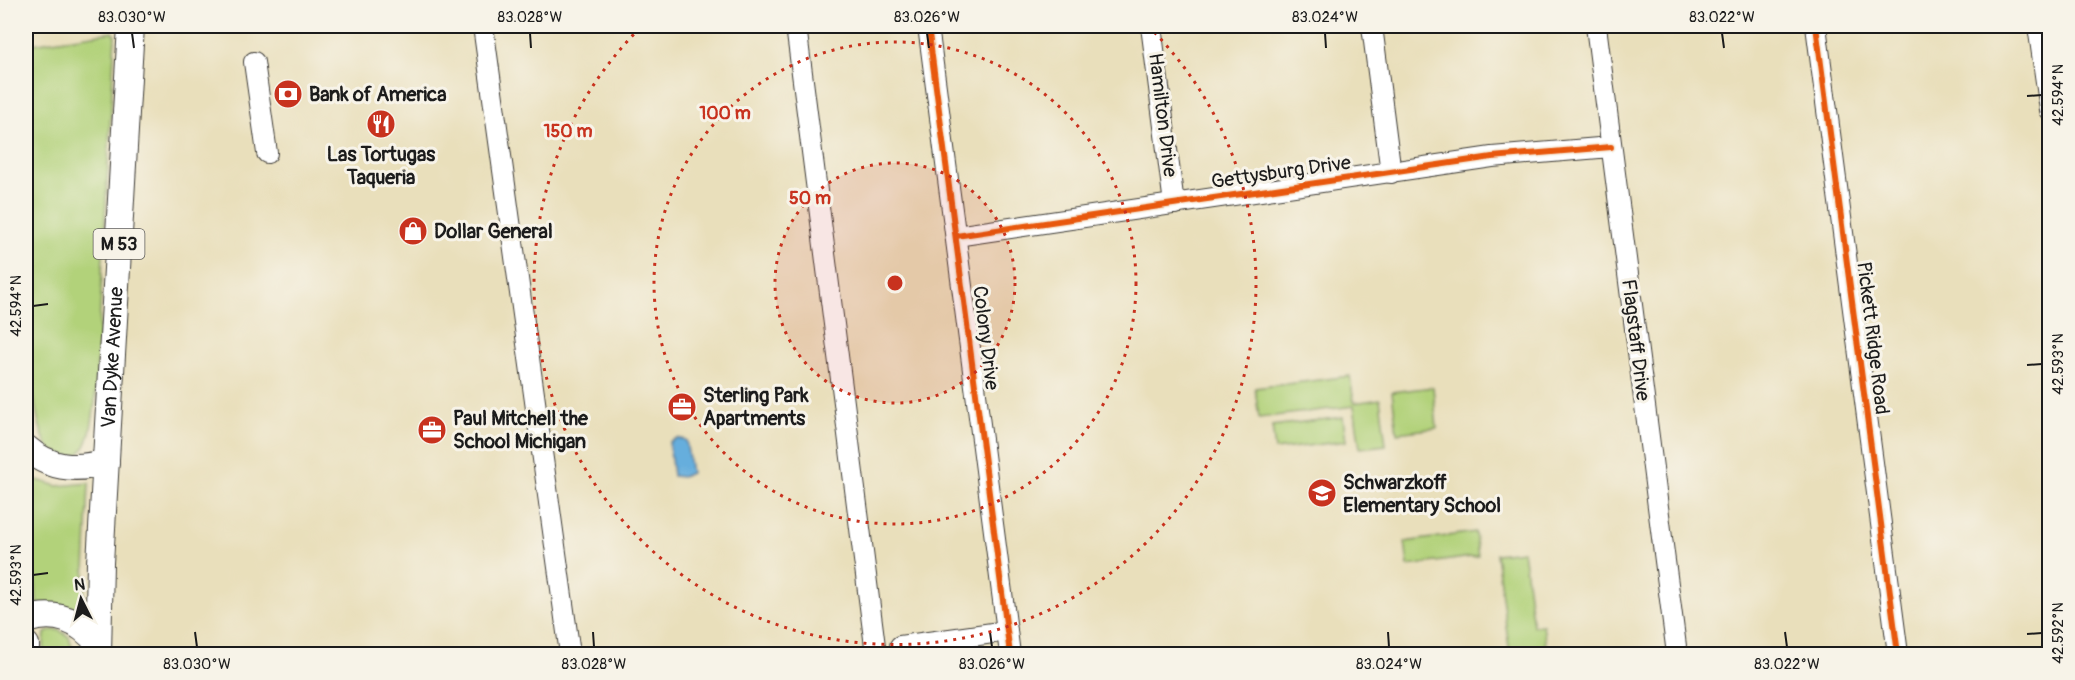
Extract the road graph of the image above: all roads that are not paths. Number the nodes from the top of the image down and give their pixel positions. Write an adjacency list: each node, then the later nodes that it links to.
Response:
1 (131, 26): 18 (main road, Van Dyke Avenue / M 53)
2 (483, 26): 25 (street)
3 (796, 26): 26 (street)
4 (928, 26): 16 (street, Colony Drive)
5 (1151, 26): 15 (street, Hamilton Drive)
6 (1372, 26): 14 (street)
7 (1596, 26): 12 (street, Flagstaff Drive)
8 (1816, 26): 29 (street, Pickett Ridge Road)
9 (2038, 26): 11 (street)
10 (254, 62): 13 (street)
11 (2049, 110)
12 (1611, 147): 14 (street, Gettysburg Drive); 28 (street, Flagstaff Drive)
13 (267, 153)
14 (1391, 172): 15 (street, Gettysburg Drive)
15 (1174, 204): 16 (street, Gettysburg Drive)
16 (956, 236): 20 (street, Colony Drive)
17 (26, 448): 18 (main road)
18 (106, 462): 23 (main road, Van Dyke Avenue / M 53)
19 (26, 620): 23 (main road)
20 (1007, 631): 21 (street); 27 (street, Colony Drive)
21 (900, 646)
22 (26, 647): 24 (main road)
23 (98, 649)
24 (26, 654)
25 (570, 654)
26 (876, 654)
27 (1011, 654)
28 (1677, 654)
29 (1898, 654)

